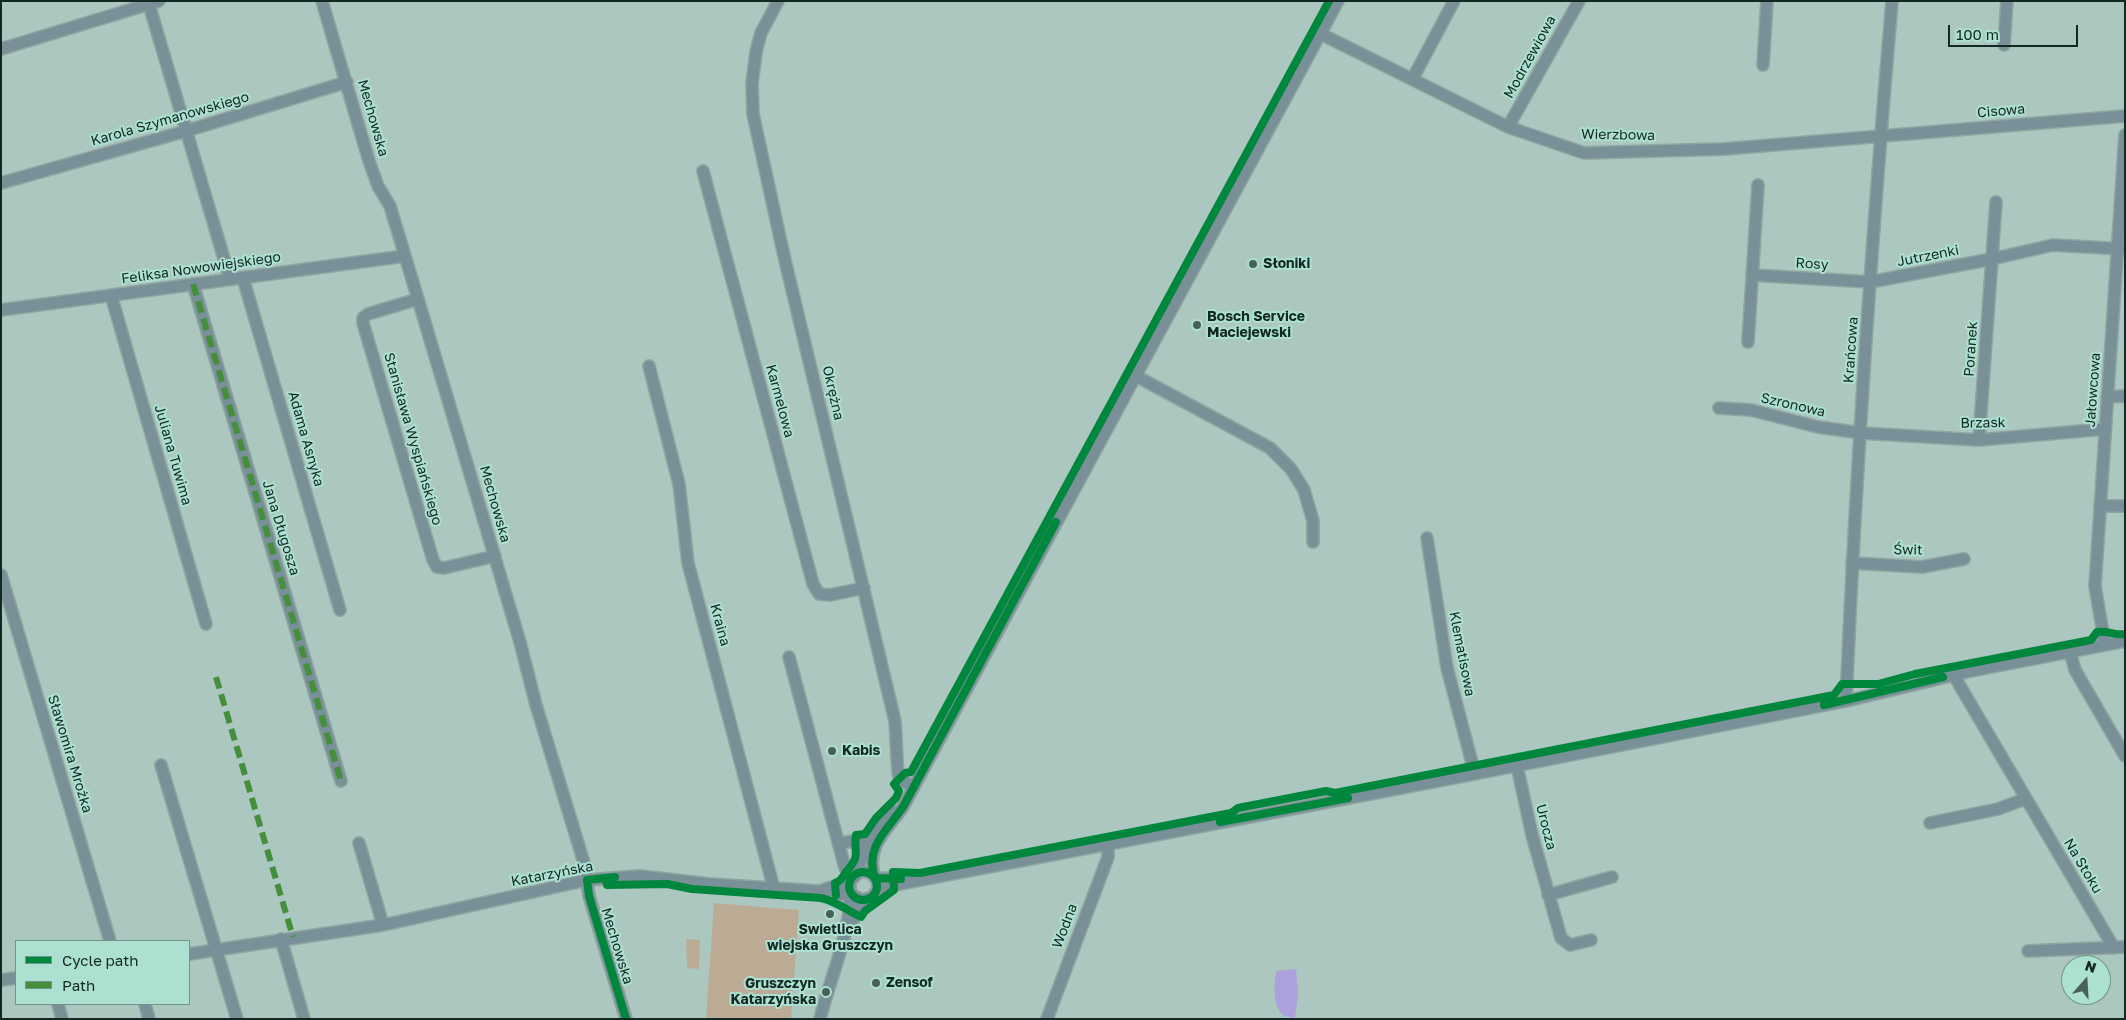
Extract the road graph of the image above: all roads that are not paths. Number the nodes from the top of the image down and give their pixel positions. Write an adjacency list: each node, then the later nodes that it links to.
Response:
1 (322, 1): 15 (street, Mechowska)
2 (778, 1): 53 (street, Okrężna)
3 (1338, 1): 10 (street)
4 (1454, 1): 14 (street)
5 (1579, 1): 17 (street, Modrzewiowa)
6 (1767, 1): 13 (street)
7 (1892, 1): 19 (street, Krańcowa)
8 (2007, 1): 11 (street)
9 (152, 2): 12 (street); 18 (street)
10 (1321, 34): 14 (street, Wierzbowa); 38 (street)
11 (2004, 45)
12 (1, 49)
13 (1762, 65)
14 (1413, 78): 17 (street, Wierzbowa)
15 (347, 82): 18 (street, Karola Szymanowskiego); 26 (street, Mechowska)
16 (2125, 116): 19 (street, Cisowa)
17 (1508, 127): 19 (street, Wierzbowa)
18 (186, 131): 22 (street, Karola Szymanowskiego); 30 (street)
19 (1881, 135): 31 (street, Krańcowa)
20 (2125, 135): 25 (street, Jałowcowa)
21 (703, 171): 53 (street, Karmelowa)
22 (1, 182)
23 (1758, 185): 28 (street)
24 (1996, 202): 27 (street)
25 (2121, 249): 27 (street, Jutrzenki); 40 (street, Jałowcowa)
26 (405, 256): 29 (street, Feliksa Nowowiejskiego); 34 (street, Mechowska)
27 (1992, 259): 31 (street, Jutrzenki); 44 (street, Poranek)
28 (1752, 275): 31 (street, Rosy); 36 (street)
29 (242, 278): 30 (street, Feliksa Nowowiejskiego); 54 (street, Adama Asnyka)
30 (230, 279): 32 (street, Feliksa Nowowiejskiego)
31 (1870, 282): 43 (street, Krańcowa)
32 (193, 284): 33 (street, Feliksa Nowowiejskiego); 66 (street, Jana Długosza)
33 (111, 295): 35 (street, Feliksa Nowowiejskiego); 55 (street, Juliana Tuwima)
34 (418, 299): 49 (street, Mechowska); 49 (street, Stanisława Wyspiańskiego)
35 (1, 310)
36 (1748, 342)
37 (649, 366): 79 (street, Kraina)
38 (1136, 376): 48 (street); 67 (street)
39 (2125, 396): 40 (street)
40 (2107, 397): 42 (street, Jałowcowa)
41 (1719, 408): 43 (street, Szronowa)
42 (2105, 429): 44 (street, Brzask); 45 (street, Jałowcowa)
43 (1861, 433): 44 (street, Brzask); 51 (street, Krańcowa)
44 (1979, 440)
45 (2100, 506): 46 (street); 57 (street, Jałowcowa)
46 (2125, 506)
47 (1426, 538): 65 (street, Klematisowa)
48 (1313, 542)
49 (495, 556): 77 (street, Mechowska)
50 (1964, 559): 51 (street, Świt)
51 (1852, 563): 61 (street, Krańcowa)
52 (1, 575): 85 (street, Sławomira Mrożka)
53 (864, 588): 67 (street, Okrężna)
54 (340, 610)
55 (206, 624)
56 (2125, 641): 57 (street)
57 (2105, 646): 58 (street)
58 (2070, 652): 60 (street); 62 (street)
59 (789, 657): 71 (street)
60 (1953, 674): 61 (street); 68 (street, Na Stoku)
61 (1846, 701): 64 (street)
62 (2125, 756)
63 (161, 765): 88 (street)
64 (1517, 766): 65 (street); 80 (street, Urocza)
65 (1475, 774): 72 (street)
66 (341, 781)
67 (913, 786): 73 (street)
68 (2025, 799): 69 (street); 87 (street, Na Stoku)
69 (1930, 823)
70 (359, 843): 82 (street)
71 (839, 843): 73 (street); 76 (street)
72 (1108, 844): 78 (street); 101 (street, Wodna)
73 (870, 846): 75 (street); 76 (street)
74 (1612, 877): 80 (street)
75 (875, 878): 76 (street); 78 (street); 81 (street)
76 (850, 879): 79 (street, Katarzyńska); 81 (street); 84 (street)
77 (587, 880): 79 (street, Katarzyńska); 82 (street, Katarzyńska); 99 (street, Mechowska)
78 (918, 880): 81 (street)
79 (774, 889)
80 (1548, 894): 86 (street, Urocza)
81 (872, 896): 84 (street)
82 (383, 925): 83 (street, Katarzyńska)
83 (281, 939): 88 (street, Katarzyńska); 98 (street)
84 (843, 939): 100 (street)
85 (110, 940)
86 (1591, 940)
87 (2119, 948): 89 (street, Na Stoku)
88 (216, 949): 90 (street, Katarzyńska); 97 (street)
89 (2028, 951)
90 (190, 954)
91 (15, 978): 92 (street)
92 (1, 980)
93 (58, 1005): 95 (street)
94 (145, 1005): 96 (street)
95 (62, 1019)
96 (149, 1019)
97 (237, 1019)
98 (304, 1019)
99 (626, 1019)
100 (820, 1019)
101 (1046, 1019)

